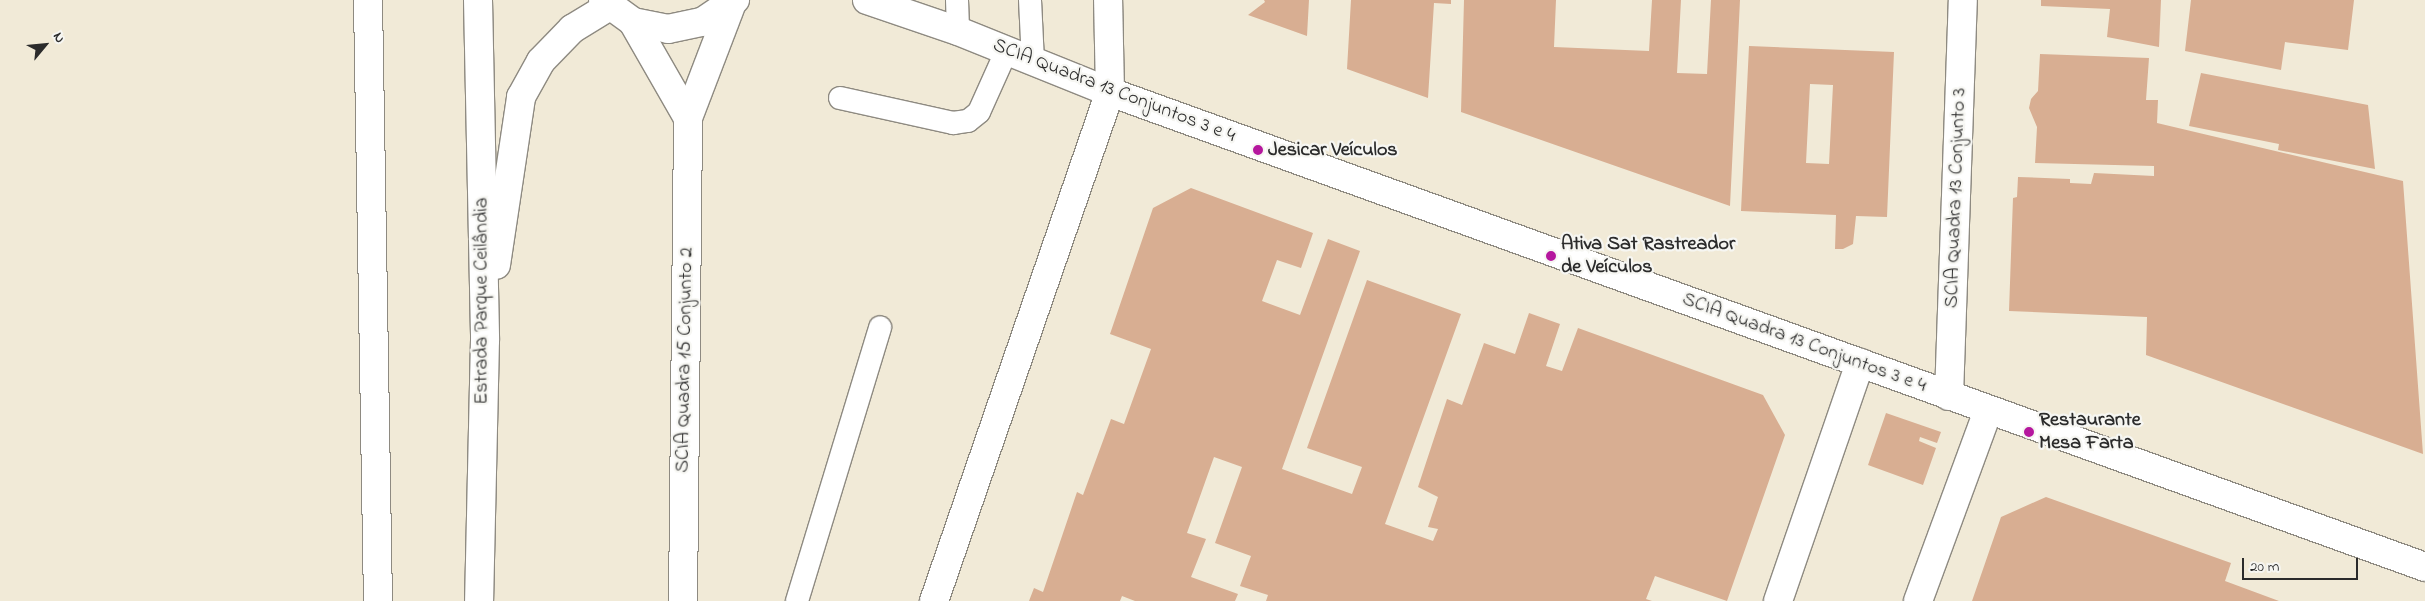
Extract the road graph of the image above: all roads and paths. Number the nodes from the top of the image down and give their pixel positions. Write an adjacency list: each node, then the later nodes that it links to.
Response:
1 (368, 0): 23 (main road)
2 (478, 0): 18 (main road, Estrada Parque Ceilândia)
3 (872, 0): 11 (main road, SCIA Quadra 13 Conjuntos 3 e 4)
4 (957, 0): 11 (lane)
5 (1030, 0): 13 (lane)
6 (1108, 0): 14 (main road)
7 (1964, 0): 20 (main road, SCIA Quadra 13 Conjunto 3)
8 (733, 2): 10 (main road); 16 (main road, SCIA Quadra 15 Conjunto 2)
9 (606, 3): 10 (main road); 18 (main road)
10 (633, 22): 16 (main road)
11 (958, 31): 12 (main road, SCIA Quadra 13 Conjuntos 3 e 4)
12 (1006, 52): 13 (main road, SCIA Quadra 13 Conjuntos 3 e 4); 15 (lane)
13 (1033, 62): 14 (main road, SCIA Quadra 13 Conjuntos 3 e 4)
14 (1110, 92): 19 (main road, SCIA Quadra 13 Conjuntos 3 e 4); 27 (main road)
15 (840, 98)
16 (688, 118): 25 (main road, SCIA Quadra 15 Conjunto 2)
17 (880, 328): 26 (lane)
18 (485, 340): 24 (main road, Estrada Parque Ceilândia)
19 (1860, 364): 20 (main road, SCIA Quadra 13 Conjuntos 3 e 4); 28 (main road)
20 (1949, 396): 21 (main road, SCIA Quadra 13 Conjuntos 3 e 4)
21 (1988, 410): 22 (main road, SCIA Quadra 13 Conjuntos 3 e 4); 29 (main road)
22 (2425, 567)
23 (378, 601)
24 (479, 601)
25 (683, 601)
26 (796, 601)
27 (934, 601)
28 (1778, 601)
29 (1918, 601)

